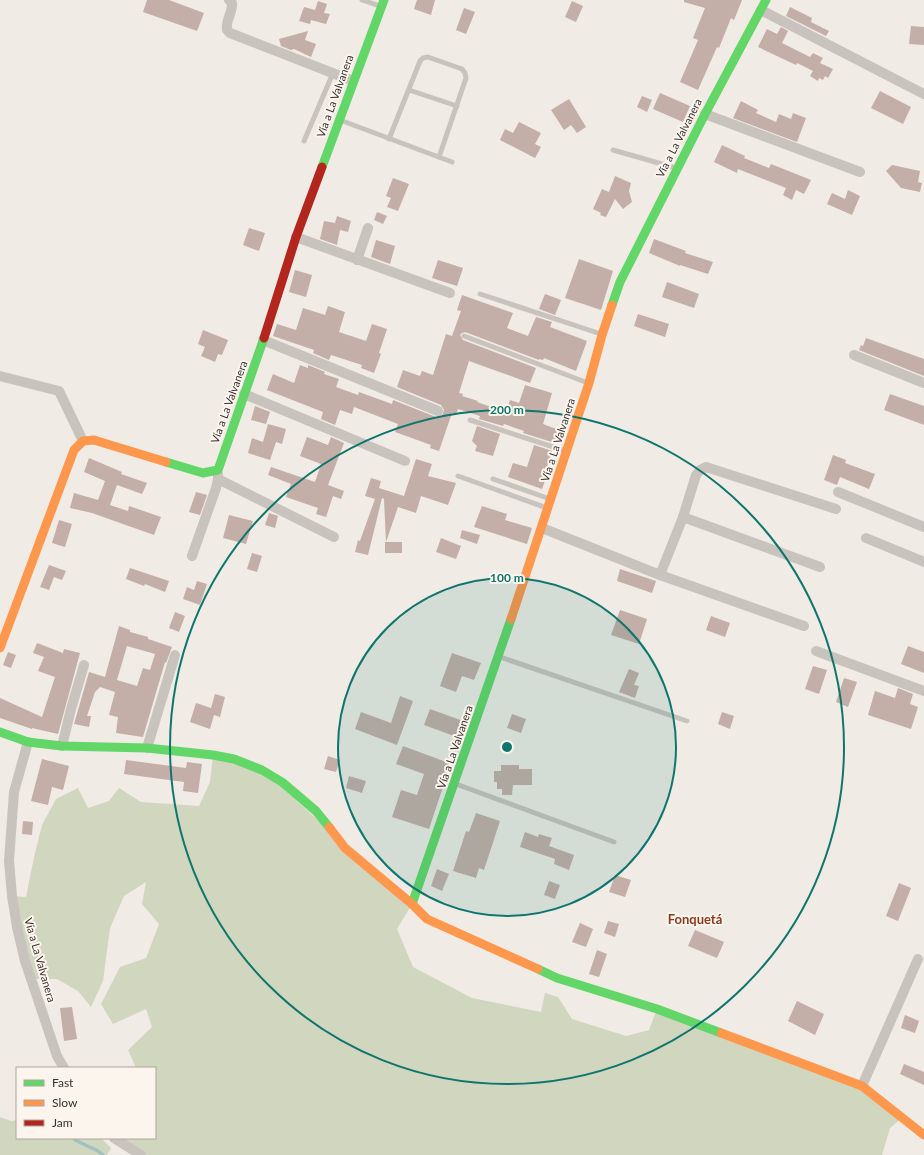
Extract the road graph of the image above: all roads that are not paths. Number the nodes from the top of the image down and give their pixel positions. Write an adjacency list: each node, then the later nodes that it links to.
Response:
1 (228, 0): 6 (street)
2 (362, 0): 4 (lane)
3 (766, 0): 5 (street, Vía a La Valvanera)
4 (383, 3): 7 (street, Vía a La Valvanera)
5 (761, 10): 9 (street); 11 (street, Vía a La Valvanera)
6 (333, 73): 7 (street); 14 (lane)
7 (353, 81): 12 (street, Vía a La Valvanera)
8 (409, 90): 10 (lane); 10 (lane); 13 (lane)
9 (924, 94)
10 (456, 106): 16 (lane)
11 (705, 114): 18 (street, Vía a La Valvanera); 19 (street)
12 (339, 120): 13 (lane); 21 (street, Vía a La Valvanera)
13 (389, 139): 16 (lane)
14 (304, 141)
15 (613, 150): 18 (lane)
16 (439, 157): 17 (lane)
17 (452, 162)
18 (677, 168): 25 (street, Vía a La Valvanera)
19 (860, 172)
20 (368, 228): 22 (street)
21 (296, 237): 22 (street); 27 (street, Vía a La Valvanera)
22 (358, 260): 23 (street)
23 (450, 293)
24 (480, 294): 25 (lane)
25 (602, 335): 30 (street, Vía a La Valvanera)
26 (464, 336): 30 (lane)
27 (263, 340): 32 (street, Vía a La Valvanera); 33 (street)
28 (854, 355): 31 (street)
29 (0, 376): 35 (street)
30 (589, 383): 36 (street, Vía a La Valvanera)
31 (924, 383)
32 (244, 394): 37 (street); 38 (street, Vía a La Valvanera)
33 (438, 411)
34 (470, 420): 36 (lane)
35 (83, 441): 38 (street); 54 (street)
36 (566, 452): 42 (street, Vía a La Valvanera)
37 (405, 461)
38 (218, 475): 47 (street); 49 (street)
39 (458, 476): 42 (lane)
40 (493, 479): 42 (lane)
41 (838, 492): 45 (street)
42 (550, 504): 46 (street, Vía a La Valvanera)
43 (836, 509): 44 (street)
44 (683, 517): 51 (street); 52 (street)
45 (924, 527)
46 (542, 528): 52 (street); 57 (street, Vía a La Valvanera)
47 (334, 537)
48 (866, 538): 50 (street)
49 (192, 556)
50 (924, 562)
51 (820, 568)
52 (660, 575): 53 (street)
53 (804, 626)
54 (0, 648)
55 (816, 651): 59 (street)
56 (176, 654): 64 (street)
57 (499, 656): 60 (lane); 65 (street, Vía a La Valvanera)
58 (84, 665): 63 (street)
59 (924, 691)
60 (687, 721)
61 (0, 732): 62 (street)
62 (28, 742): 63 (street); 69 (street, Vía a La Valvanera)
63 (62, 746): 64 (street)
64 (147, 748): 67 (street)
65 (455, 783): 66 (lane); 67 (street, Vía a La Valvanera)
66 (614, 842)
67 (412, 904): 70 (street)
68 (918, 959): 70 (street)
69 (63, 1067)
70 (862, 1086): 71 (street)
71 (924, 1135)
72 (116, 1139): 73 (street)
73 (141, 1155)

